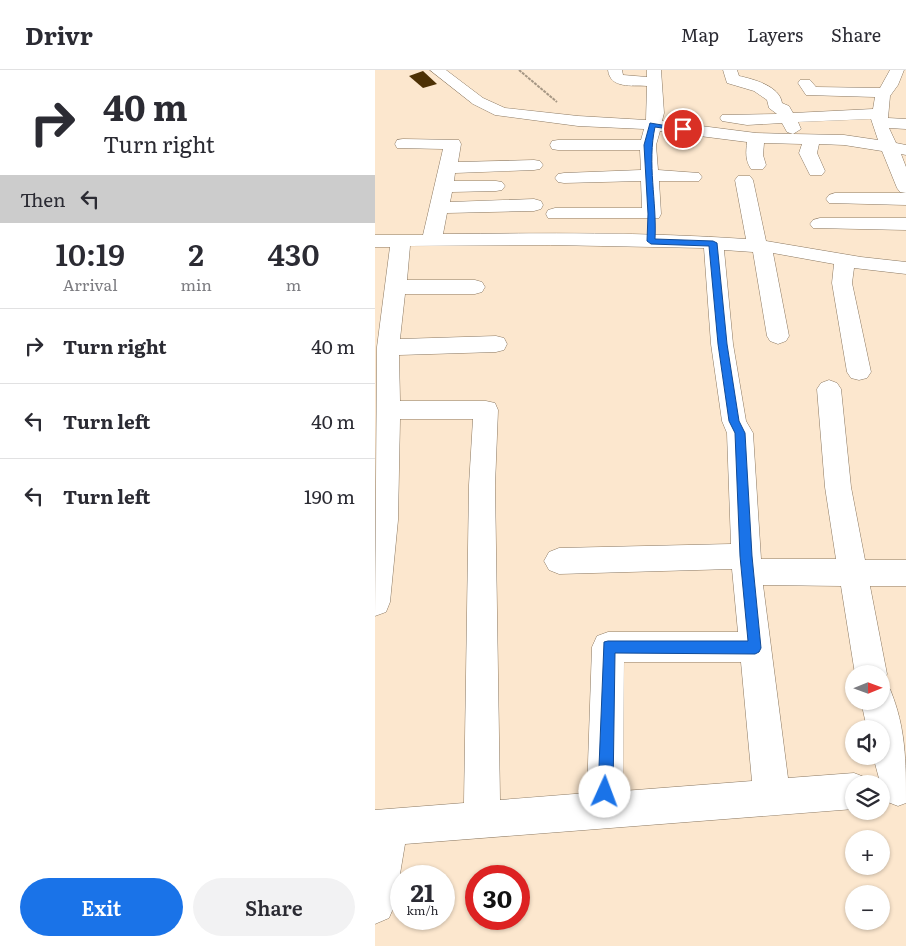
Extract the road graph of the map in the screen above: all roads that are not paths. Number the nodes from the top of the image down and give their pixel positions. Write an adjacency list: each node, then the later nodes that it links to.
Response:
1 (437, 70): 12 (street)
2 (615, 70): 5 (street)
3 (730, 70): 11 (street)
4 (897, 70): 8 (street)
5 (655, 76): 12 (street)
6 (805, 84): 7 (street)
7 (851, 93): 8 (street); 10 (street)
8 (884, 94): 9 (street); 10 (street)
9 (906, 95)
10 (874, 117): 11 (street); 13 (street); 20 (street)
11 (789, 118): 12 (street); 17 (street)
12 (654, 119): 14 (street); 19 (street)
13 (906, 124)
14 (737, 136): 15 (street); 21 (street)
15 (756, 138): 17 (street); 23 (street)
16 (403, 144): 24 (street)
17 (806, 144): 20 (street); 25 (street)
18 (558, 145): 19 (street)
19 (647, 145): 26 (street)
20 (897, 152): 32 (street)
21 (735, 155)
22 (535, 165): 24 (street)
23 (757, 165)
24 (448, 168): 31 (street)
25 (816, 171)
26 (649, 176): 27 (street); 28 (street); 37 (street)
27 (693, 177)
28 (564, 178)
29 (744, 180): 46 (street)
30 (496, 186): 31 (street)
31 (444, 188): 39 (street)
32 (906, 188)
33 (835, 199): 34 (street)
34 (906, 199)
35 (534, 205): 39 (street)
36 (555, 214): 37 (street)
37 (652, 214): 44 (street)
38 (474, 222): 39 (street)
39 (436, 224): 43 (street); 44 (street)
40 (821, 224): 41 (street)
41 (906, 224)
42 (375, 241): 43 (street)
43 (401, 241): 49 (street)
44 (651, 241): 45 (street)
45 (713, 243): 46 (street); 58 (street)
46 (760, 247): 47 (street); 51 (street)
47 (845, 260): 48 (street); 54 (street)
48 (906, 268)
49 (396, 287): 50 (street); 53 (street)
50 (475, 287)
51 (778, 336)
52 (497, 344): 53 (street)
53 (388, 347): 56 (street)
54 (859, 372)
55 (829, 389): 59 (street)
56 (387, 410): 61 (street); 69 (street)
57 (559, 561): 58 (street)
58 (747, 564): 59 (street); 62 (street)
59 (853, 572): 60 (street); 63 (street)
60 (906, 573)
61 (375, 602)
62 (755, 648): 67 (street); 68 (street)
63 (869, 665)
64 (880, 710): 65 (street)
65 (895, 788)
66 (845, 792): 67 (street)
67 (772, 797): 68 (street)
68 (605, 810): 69 (street)
69 (482, 820): 70 (street)
70 (383, 828): 71 (street)
71 (375, 904)

